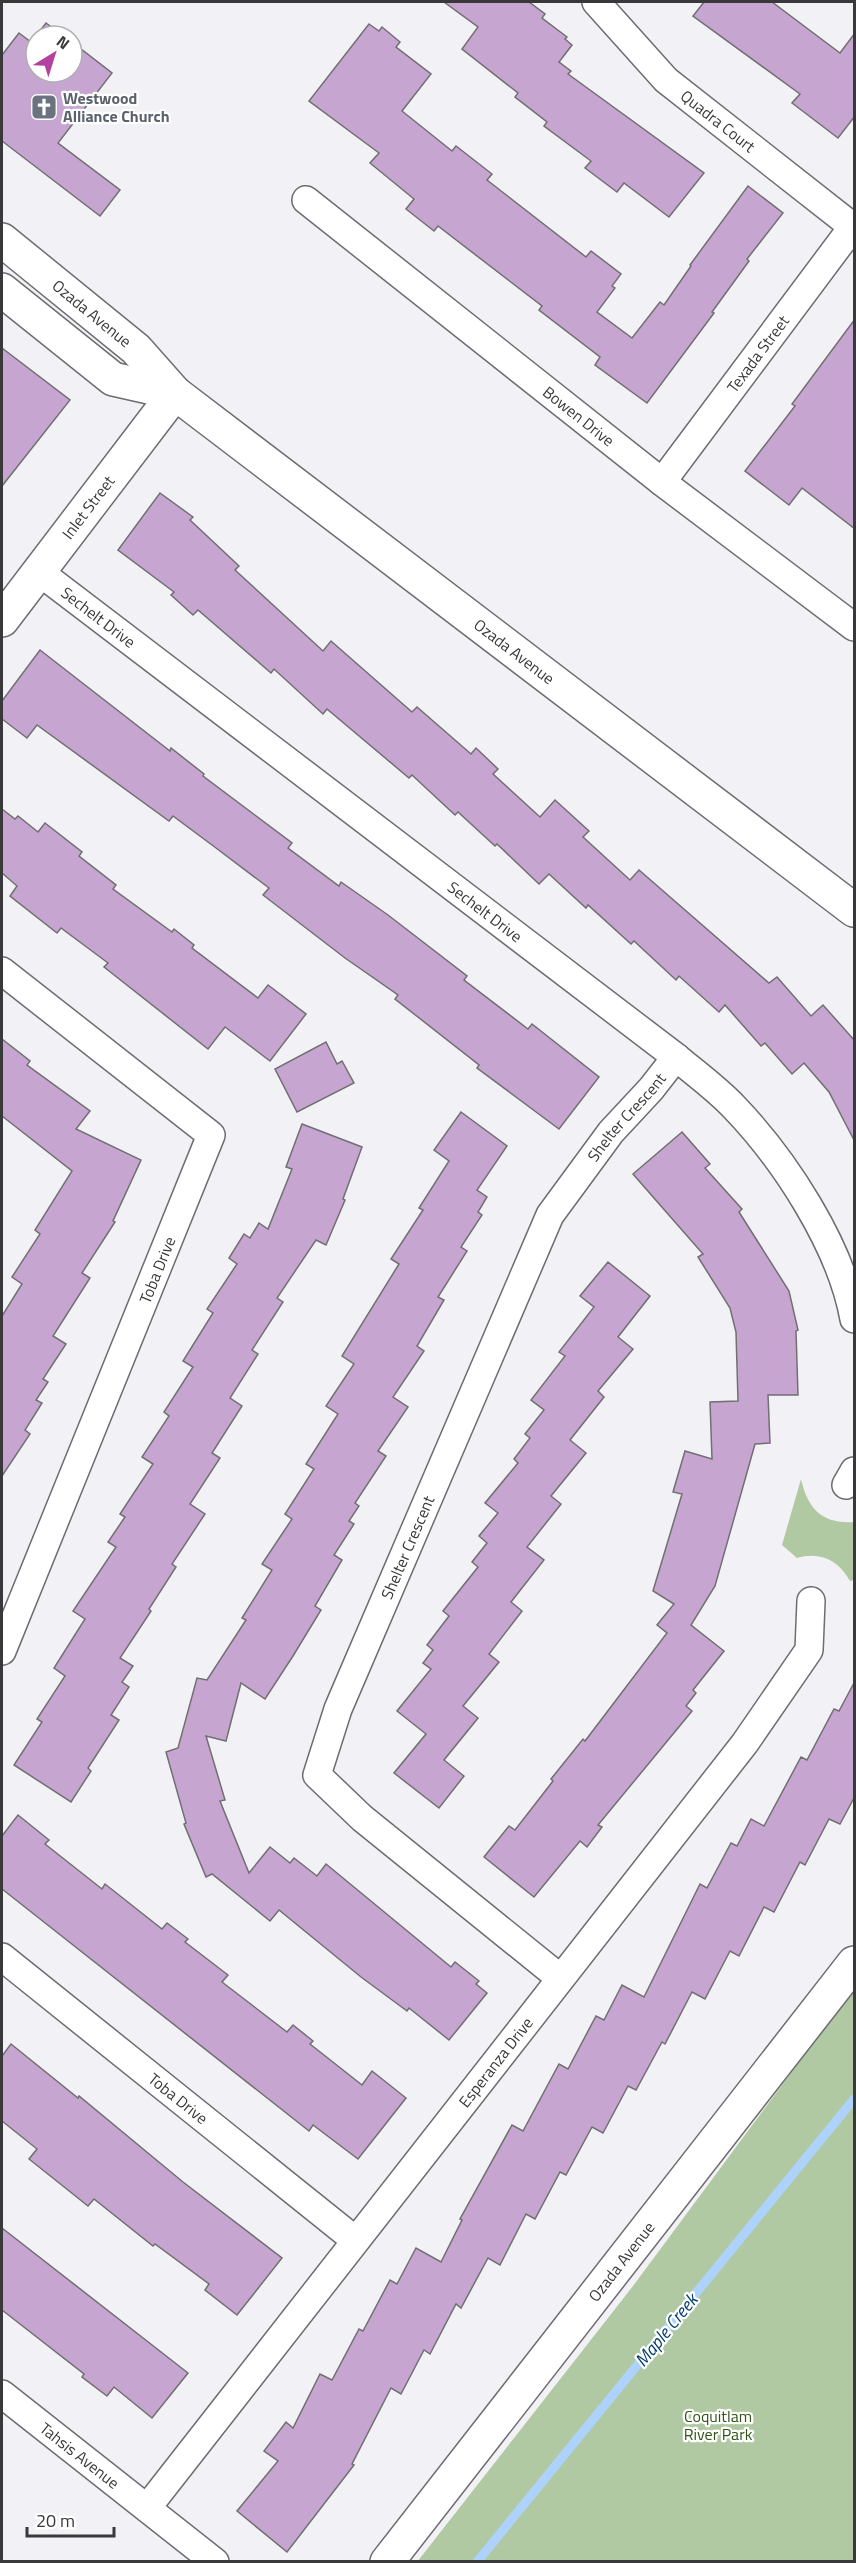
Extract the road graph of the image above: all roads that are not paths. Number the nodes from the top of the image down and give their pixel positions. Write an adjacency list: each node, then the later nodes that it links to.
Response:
1 (596, 2): 3 (street, Quadra Court)
2 (306, 200): 7 (street, Bowen Drive)
3 (854, 226): 7 (street, Texada Street)
4 (2, 240): 6 (street, Ozada Avenue)
5 (2, 290): 6 (street, Ozada Avenue)
6 (175, 393): 8 (street, Inlet Street); 11 (street, Ozada Avenue)
7 (662, 482): 10 (street, Bowen Drive)
8 (39, 571): 9 (street, Inlet Street); 13 (street, Sechelt Drive)
9 (2, 620)
10 (855, 627)
11 (855, 910)
12 (2, 971): 16 (street, Toba Drive)
13 (676, 1057): 14 (street, Sechelt Drive); 19 (street, Shelter Crescent)
14 (855, 1319)
15 (811, 1601): 19 (street, Esperanza Drive)
16 (2, 1651)
17 (2, 1957): 20 (street, Toba Drive)
18 (855, 1963): 24 (street, Ozada Avenue)
19 (560, 1978): 20 (street, Esperanza Drive)
20 (355, 2240): 22 (street, Esperanza Drive)
21 (2, 2394): 22 (street, Tahsis Avenue)
22 (147, 2508): 23 (street, Tahsis Avenue)
23 (215, 2562)
24 (387, 2562)

